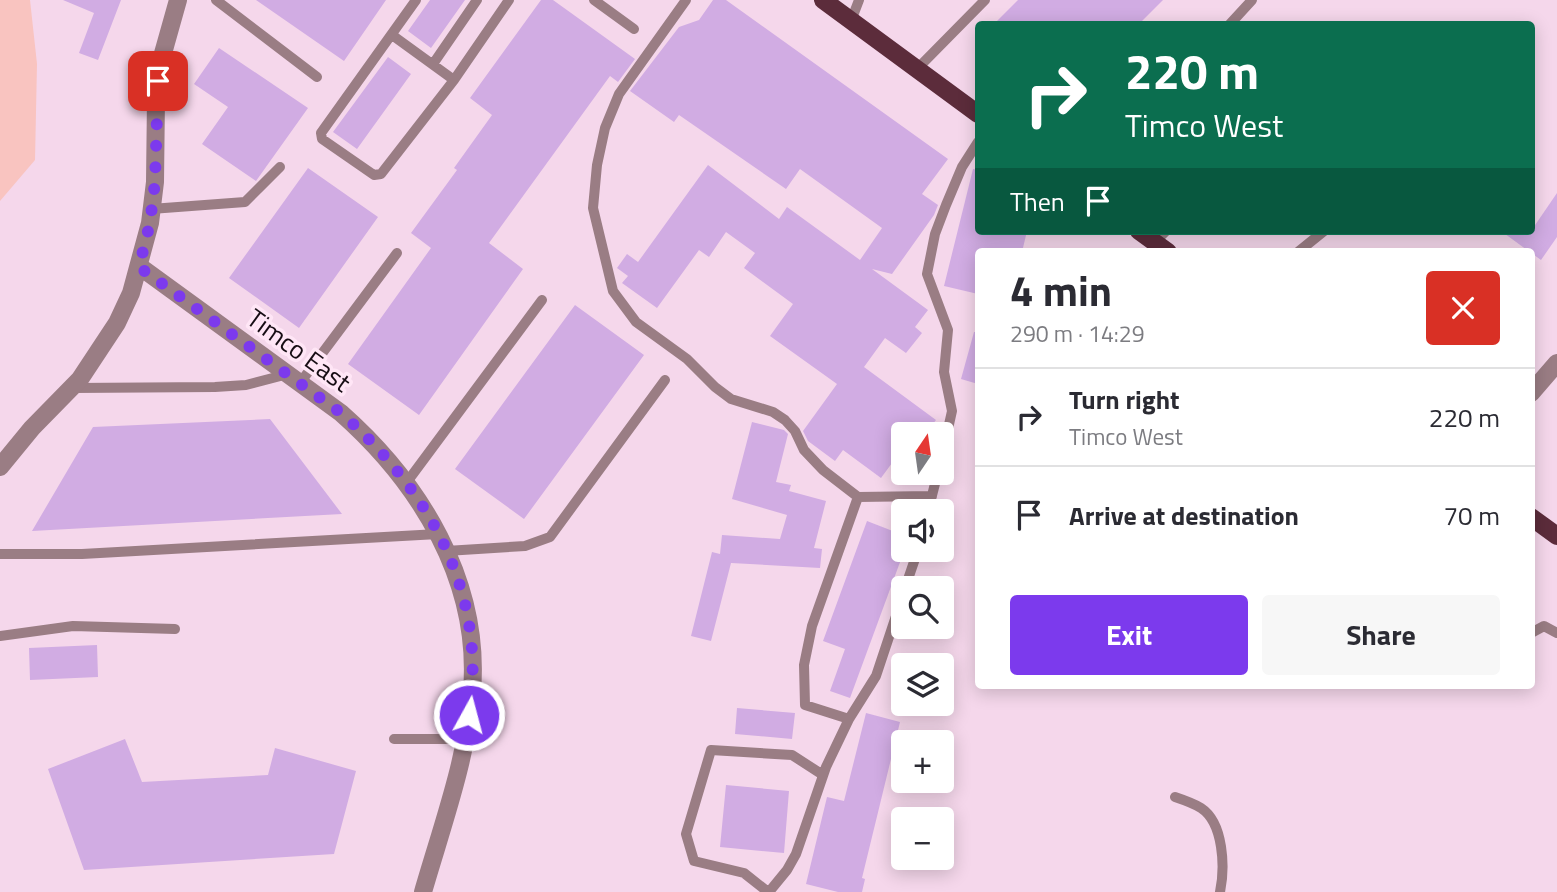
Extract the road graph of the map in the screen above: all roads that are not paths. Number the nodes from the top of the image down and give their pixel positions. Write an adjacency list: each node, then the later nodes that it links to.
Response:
1 (178, 0): 23 (street)
2 (216, 0): 18 (lane)
3 (416, 0): 15 (lane)
4 (477, 0): 16 (lane)
5 (509, 0): 19 (lane)
6 (594, 0): 14 (lane)
7 (686, 0): 39 (lane)
8 (823, 0): 12 (main road)
9 (859, 0): 12 (lane)
10 (985, 0): 17 (lane)
11 (1252, 0): 13 (lane)
12 (851, 20): 17 (main road)
13 (1233, 21)
14 (634, 29)
15 (392, 35): 16 (lane); 19 (lane)
16 (433, 64): 19 (lane)
17 (917, 69): 20 (main road)
18 (317, 77)
19 (454, 80)
20 (975, 112)
21 (975, 147): 34 (lane)
22 (280, 167): 23 (lane)
23 (152, 209): 27 (street)
24 (1319, 235): 25 (lane)
25 (1303, 248)
26 (397, 253): 30 (lane)
27 (139, 267): 30 (street, Timco East); 32 (street)
28 (542, 300): 36 (lane)
29 (1557, 363): 33 (street)
30 (294, 379): 32 (lane); 36 (street, Timco East)
31 (665, 380): 44 (lane)
32 (71, 388): 35 (street)
33 (1535, 388)
34 (950, 422)
35 (0, 467)
36 (407, 482): 42 (street, Timco East)
37 (935, 485): 38 (lane)
38 (932, 496): 39 (lane); 40 (lane)
39 (858, 497): 51 (lane)
40 (931, 499)
41 (1535, 520): 43 (main road)
42 (438, 534): 44 (street, Timco East); 45 (lane)
43 (1557, 536)
44 (446, 551): 53 (street, Timco East)
45 (0, 554)
46 (175, 629): 50 (lane)
47 (891, 631): 51 (lane)
48 (1535, 631): 49 (lane)
49 (1557, 633)
50 (0, 636)
51 (849, 719): 54 (lane)
52 (394, 739): 53 (lane)
53 (465, 739): 56 (street, Timco East)
54 (823, 775): 57 (lane); 57 (lane)
55 (1175, 797): 58 (lane)
56 (423, 892)
57 (768, 892)
58 (1220, 892)

